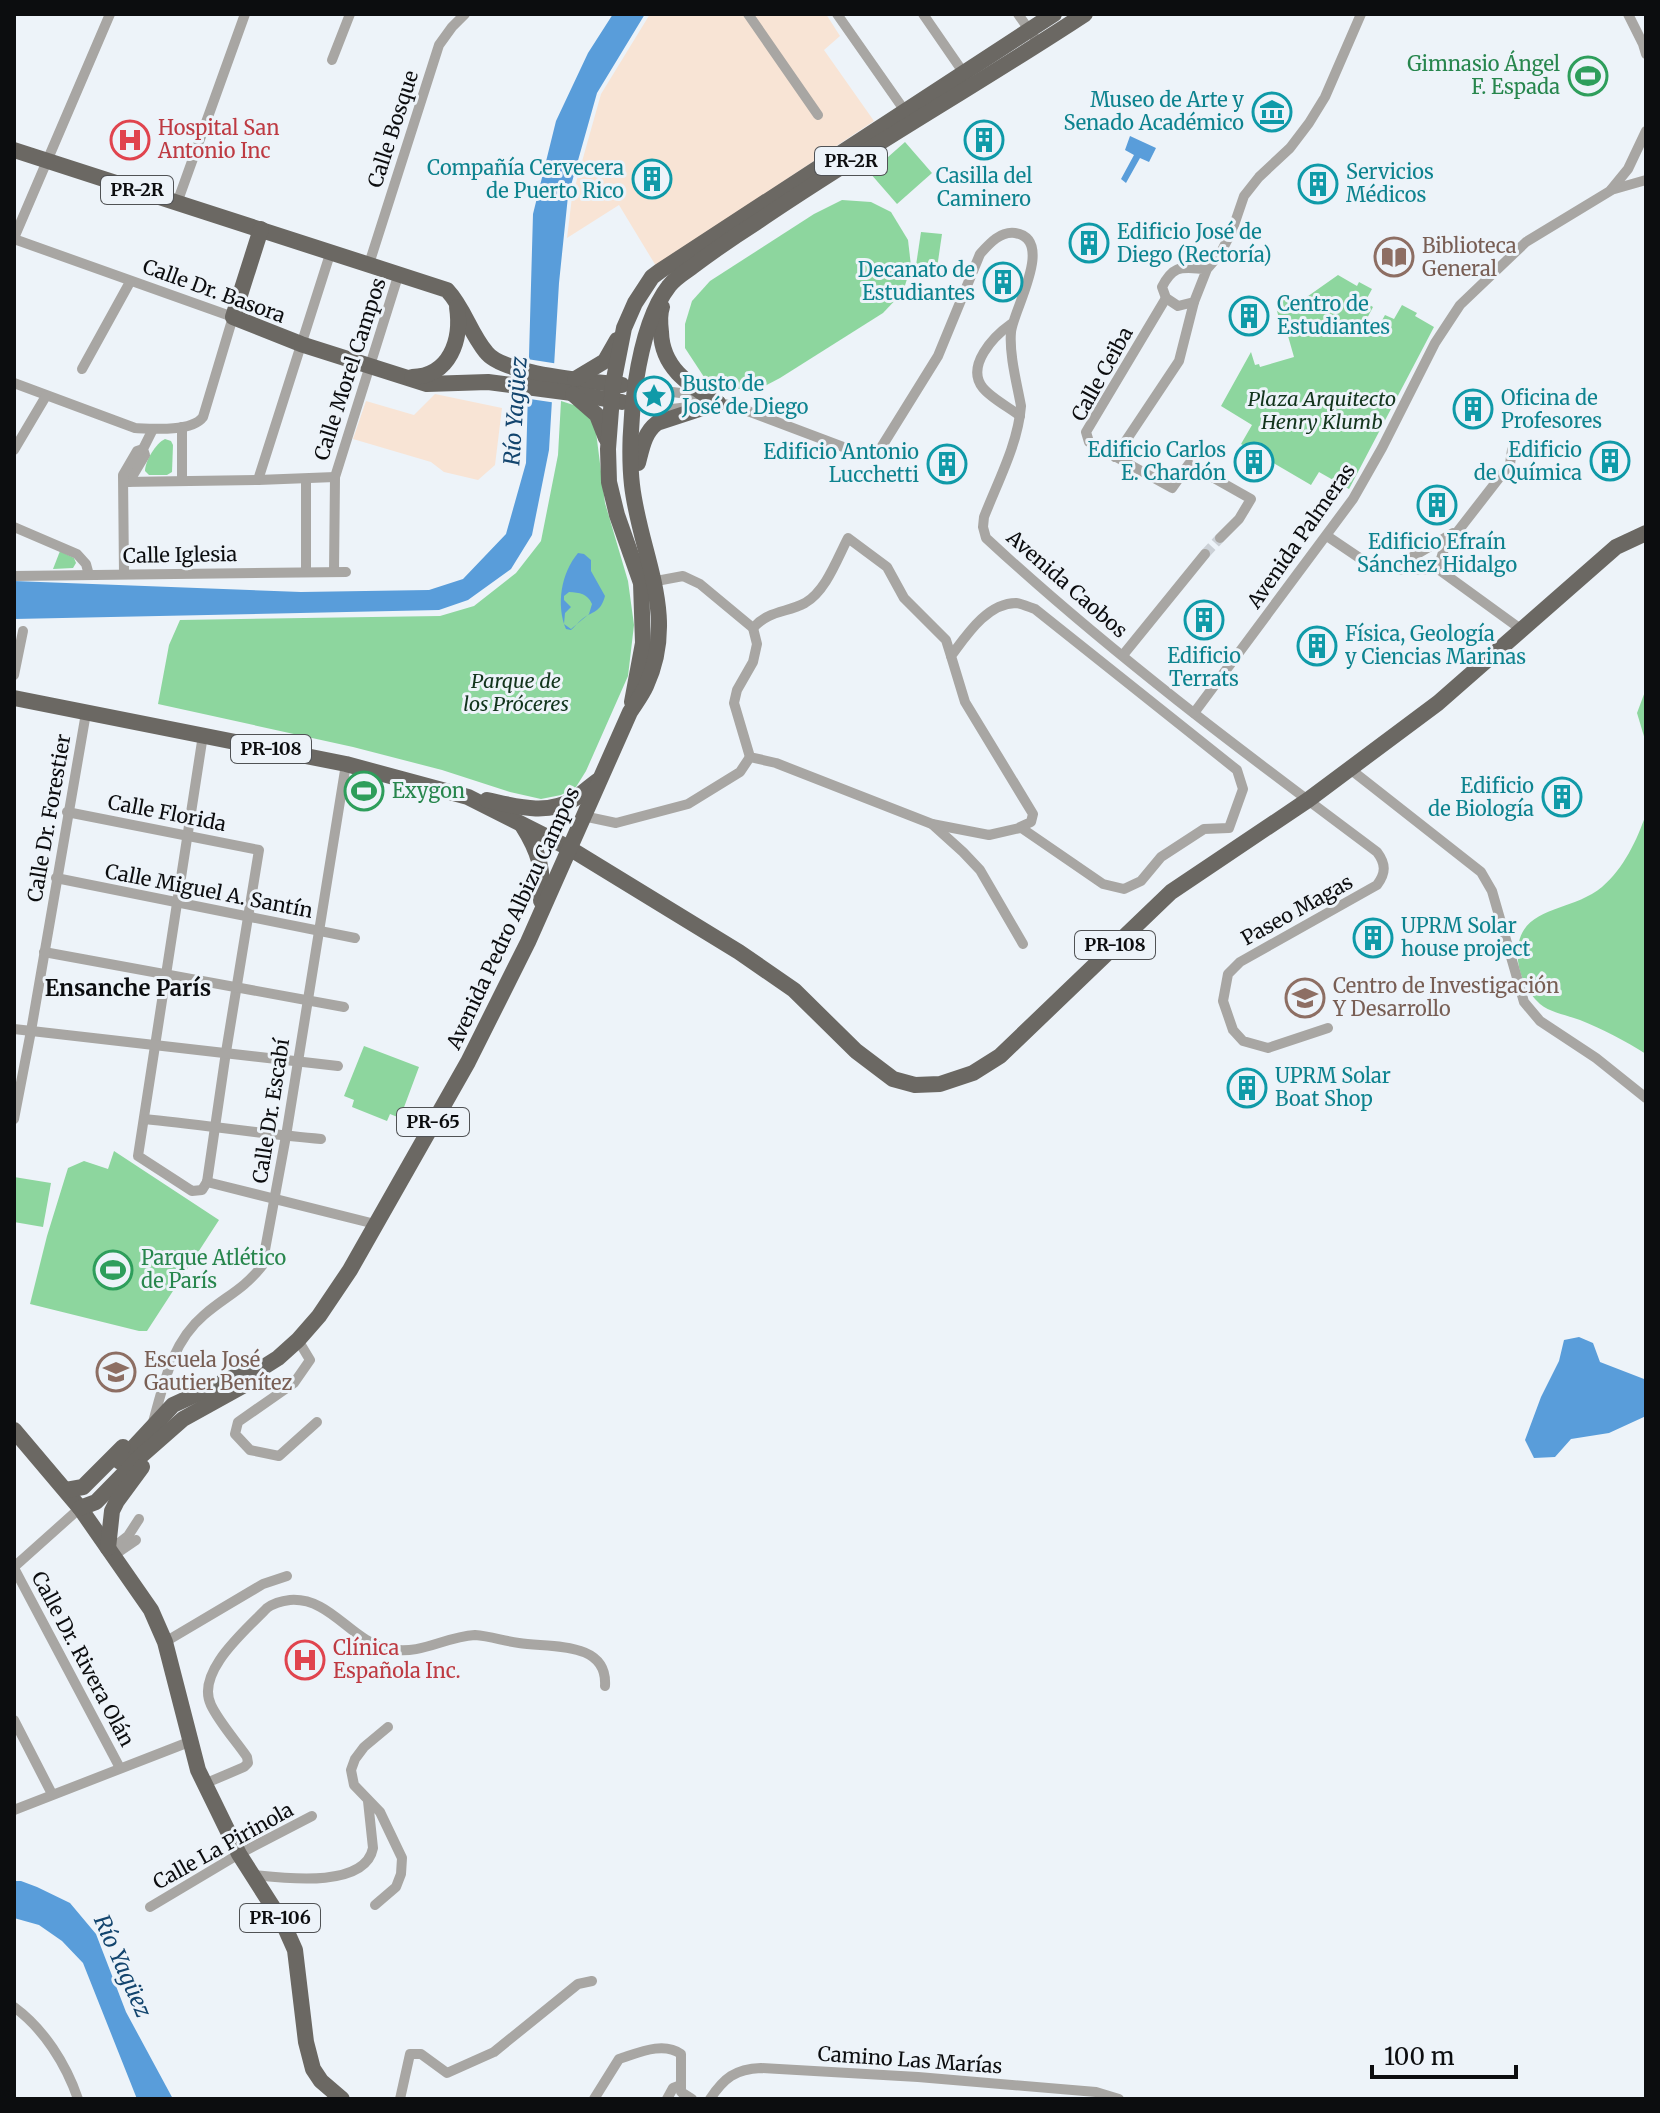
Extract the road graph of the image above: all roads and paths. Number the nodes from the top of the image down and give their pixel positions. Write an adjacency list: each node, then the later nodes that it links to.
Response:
1 (110, 14): 21 (street)
2 (245, 14): 24 (street)
3 (350, 14): 15 (street)
4 (465, 14): 28 (street, Calle Bosque)
5 (748, 14): 17 (street)
6 (837, 14): 18 (street)
7 (923, 14): 16 (street)
8 (1018, 14): 13 (street)
9 (1054, 14): 13 (main road, PR-2R)
10 (1085, 14): 13 (main road, PR-2R)
11 (1361, 14): 29 (street)
12 (1628, 14): 14 (street)
13 (1034, 38): 16 (main road, PR-2R); 18 (main road, PR-2R)
14 (1646, 54)
15 (332, 60)
16 (963, 72): 18 (main road, PR-2R)
17 (818, 115)
18 (908, 116): 32 (main road, PR-2R); 38 (main road, PR-2R)
19 (1646, 131): 23 (street, Avenida Palmeras)
20 (14, 150): 21 (main road, PR-2R)
21 (46, 160): 24 (main road, PR-2R); 26 (street)
22 (1646, 180): 23 (street)
23 (1610, 191): 67 (street, Avenida Palmeras)
24 (177, 203): 25 (main road, PR-2R)
25 (261, 229): 27 (main road, PR-2R); 36 (main road)
26 (14, 238): 31 (street, Calle Dr. Basora)
27 (331, 251): 28 (main road, PR-2R); 39 (street)
28 (369, 264): 30 (main road, PR-2R)
29 (1207, 269): 33 (street); 35 (street)
30 (399, 273): 34 (main road, PR-2R); 40 (street, Calle Morel Campos)
31 (130, 282): 36 (street, Calle Dr. Basora); 41 (street)
32 (671, 283): 46 (main road, PR-2R); 49 (main road)
33 (1166, 298): 35 (street); 57 (street, Calle Ceiba)
34 (456, 299): 42 (main road); 43 (main road)
35 (1194, 302): 57 (street)
36 (233, 317): 39 (main road, Calle Dr. Basora); 52 (street)
37 (1011, 324): 49 (street, Avenida Caobos); 51 (street, Avenida Caobos); 51 (street)
38 (624, 328): 45 (main road); 47 (main road, PR-2R)
39 (301, 344): 40 (main road, Calle Dr. Basora); 60 (street)
40 (370, 367): 42 (main road, Calle Dr. Basora); 58 (street, Calle Morel Campos)
41 (82, 369)
42 (402, 377): 43 (main road, Calle Dr. Basora)
43 (520, 377): 45 (main road)
44 (14, 383): 48 (street)
45 (573, 386): 47 (main road); 54 (main road)
46 (635, 387): 47 (main road); 49 (street, Avenida Caobos); 50 (main road, Avenida Pedro Albizu Campos / PR-65)
47 (612, 392): 50 (main road); 54 (main road, Avenida Pedro Albizu Campos / PR-65)
48 (46, 396): 53 (street); 55 (street)
49 (718, 403): 50 (street, Avenida Caobos); 63 (main road)
50 (633, 404): 63 (main road, Avenida Pedro Albizu Campos / PR-65)
51 (1020, 416): 82 (street, Avenida Caobos)
52 (182, 427): 53 (street); 61 (street)
53 (153, 429): 62 (street)
54 (608, 449): 78 (main road, Avenida Pedro Albizu Campos / PR-65)
55 (14, 450)
56 (1512, 450): 65 (street)
57 (1115, 457): 68 (street, Calle Ceiba)
58 (335, 477): 59 (street); 73 (street, Calle Morel Campos)
59 (306, 479): 60 (street); 72 (street, Calle Morel Campos)
60 (258, 480): 61 (street)
61 (182, 481): 62 (street)
62 (126, 482): 75 (street)
63 (632, 486): 78 (main road, Avenida Pedro Albizu Campos / PR-65)
64 (14, 527): 76 (street)
65 (1458, 530): 70 (street); 71 (street)
66 (1646, 533): 80 (main road, PR-108)
67 (1327, 536): 70 (street); 87 (street, Avenida Palmeras)
68 (1220, 538)
69 (1205, 554): 82 (street)
70 (1395, 567): 71 (street)
71 (1438, 569): 80 (street)
72 (306, 572): 73 (street, Calle Iglesia); 75 (street, Calle Iglesia)
73 (334, 572): 74 (street, Calle Iglesia)
74 (346, 572)
75 (124, 573): 76 (street, Calle Iglesia)
76 (89, 575): 77 (street, Calle Iglesia)
77 (14, 576)
78 (648, 583): 79 (street); 92 (main road, Avenida Pedro Albizu Campos / PR-65)
79 (753, 628): 83 (street); 89 (street)
80 (1522, 630): 91 (main road, PR-108)
81 (23, 631): 84 (street)
82 (1123, 655): 87 (street, Avenida Caobos)
83 (951, 656): 99 (street); 99 (street)
84 (14, 675)
85 (14, 698): 86 (main road, PR-108)
86 (86, 713): 88 (main road, PR-108); 95 (street, Calle Dr. Forestier)
87 (1194, 713): 94 (street, Avenida Caobos)
88 (203, 735): 90 (main road, PR-108); 100 (street)
89 (750, 757): 96 (street); 98 (street)
90 (346, 764): 93 (main road, PR-108); 106 (street, Calle Dr. Escabí)
91 (1350, 769): 94 (main road, PR-108); 121 (street)
92 (600, 779): 93 (main road); 96 (main road, Avenida Pedro Albizu Campos / PR-65)
93 (468, 797): 97 (main road, PR-108)
94 (1308, 800): 101 (main road, PR-108); 114 (street, Paseo Magas)
95 (67, 812): 100 (street, Calle Florida); 102 (street, Calle Dr. Forestier)
96 (583, 816): 101 (main road, Avenida Pedro Albizu Campos / PR-65)
97 (521, 824): 101 (main road, PR-108); 105 (main road)
98 (932, 824): 99 (street); 108 (street)
99 (1020, 827)
100 (187, 835): 103 (street); 104 (street, Calle Florida)
101 (569, 848): 105 (main road, Avenida Pedro Albizu Campos / PR-65)
102 (56, 878): 103 (street, Calle Miguel A. Santín); 109 (street, Calle Dr. Forestier)
103 (177, 903): 104 (street, Calle Miguel A. Santín); 110 (street)
104 (248, 916): 106 (street, Calle Miguel A. Santín); 111 (street)
105 (540, 917): 129 (main road, Avenida Pedro Albizu Campos / PR-65)
106 (318, 931): 107 (street, Calle Miguel A. Santín); 112 (street, Calle Dr. Escabí)
107 (355, 938)
108 (1023, 944)
109 (44, 952): 110 (street); 116 (street, Calle Dr. Forestier)
110 (166, 973): 111 (street); 117 (street)
111 (236, 986): 112 (street); 118 (street)
112 (308, 1000): 113 (street); 119 (street, Calle Dr. Escabí)
113 (344, 1007)
114 (1328, 1028)
115 (14, 1029): 116 (street)
116 (31, 1031): 117 (street); 122 (street, Calle Dr. Forestier)
117 (155, 1044): 118 (street); 123 (street)
118 (226, 1052): 119 (street); 124 (street)
119 (298, 1062): 120 (street); 125 (street, Calle Dr. Escabí)
120 (338, 1066)
121 (1646, 1098)
122 (14, 1119)
123 (144, 1119): 124 (street); 127 (street)
124 (214, 1126): 125 (street); 127 (street)
125 (286, 1136): 126 (street); 128 (street, Calle Dr. Escabí)
126 (321, 1139)
127 (207, 1182): 128 (street)
128 (274, 1200): 129 (street); 133 (street, Calle Dr. Escabí)
129 (375, 1224): 130 (main road, Avenida Pedro Albizu Campos / PR-65)
130 (298, 1340): 131 (main road, Avenida Pedro Albizu Campos / PR-65); 132 (street)
131 (259, 1370): 133 (main road, Avenida Pedro Albizu Campos / PR-65); 135 (main road, Avenida Pedro Albizu Campos / PR-65)
132 (317, 1422)
133 (153, 1425): 136 (main road); 137 (main road, Avenida Pedro Albizu Campos / PR-65)
134 (14, 1430): 136 (main road, PR-106)
135 (152, 1445): 137 (main road, Avenida Pedro Albizu Campos / PR-65); 140 (main road)
136 (66, 1490): 137 (main road, PR-106)
137 (85, 1501): 140 (main road, PR-106); 141 (street)
138 (139, 1519): 140 (street)
139 (136, 1540): 140 (street)
140 (111, 1551): 143 (main road, PR-106)
141 (14, 1567): 148 (street, Calle Dr. Rivera Olán)
142 (287, 1576): 143 (street)
143 (165, 1642): 147 (main road, PR-106)
144 (605, 1686): 149 (street)
145 (14, 1720): 150 (street)
146 (388, 1727): 151 (street)
147 (189, 1742): 148 (street); 149 (main road, PR-106)
148 (120, 1768): 150 (street)
149 (204, 1784): 154 (main road, PR-106)
150 (52, 1794): 152 (street)
151 (368, 1801): 155 (street); 156 (street)
152 (14, 1810)
153 (312, 1816): 154 (street, Calle La Pirinola)
154 (239, 1854): 155 (main road, PR-106); 157 (street, Calle La Pirinola)
155 (254, 1875): 162 (main road, PR-106)
156 (375, 1905)
157 (150, 1907)
158 (592, 1981): 163 (street)
159 (14, 2007): 161 (street)
160 (681, 2085): 164 (street); 165 (street); 166 (street)
161 (78, 2099)
162 (342, 2099)
163 (400, 2099)
164 (594, 2099)
165 (667, 2099)
166 (692, 2099)
167 (710, 2099): 168 (street, Camino Las Marías)
168 (1119, 2099)

